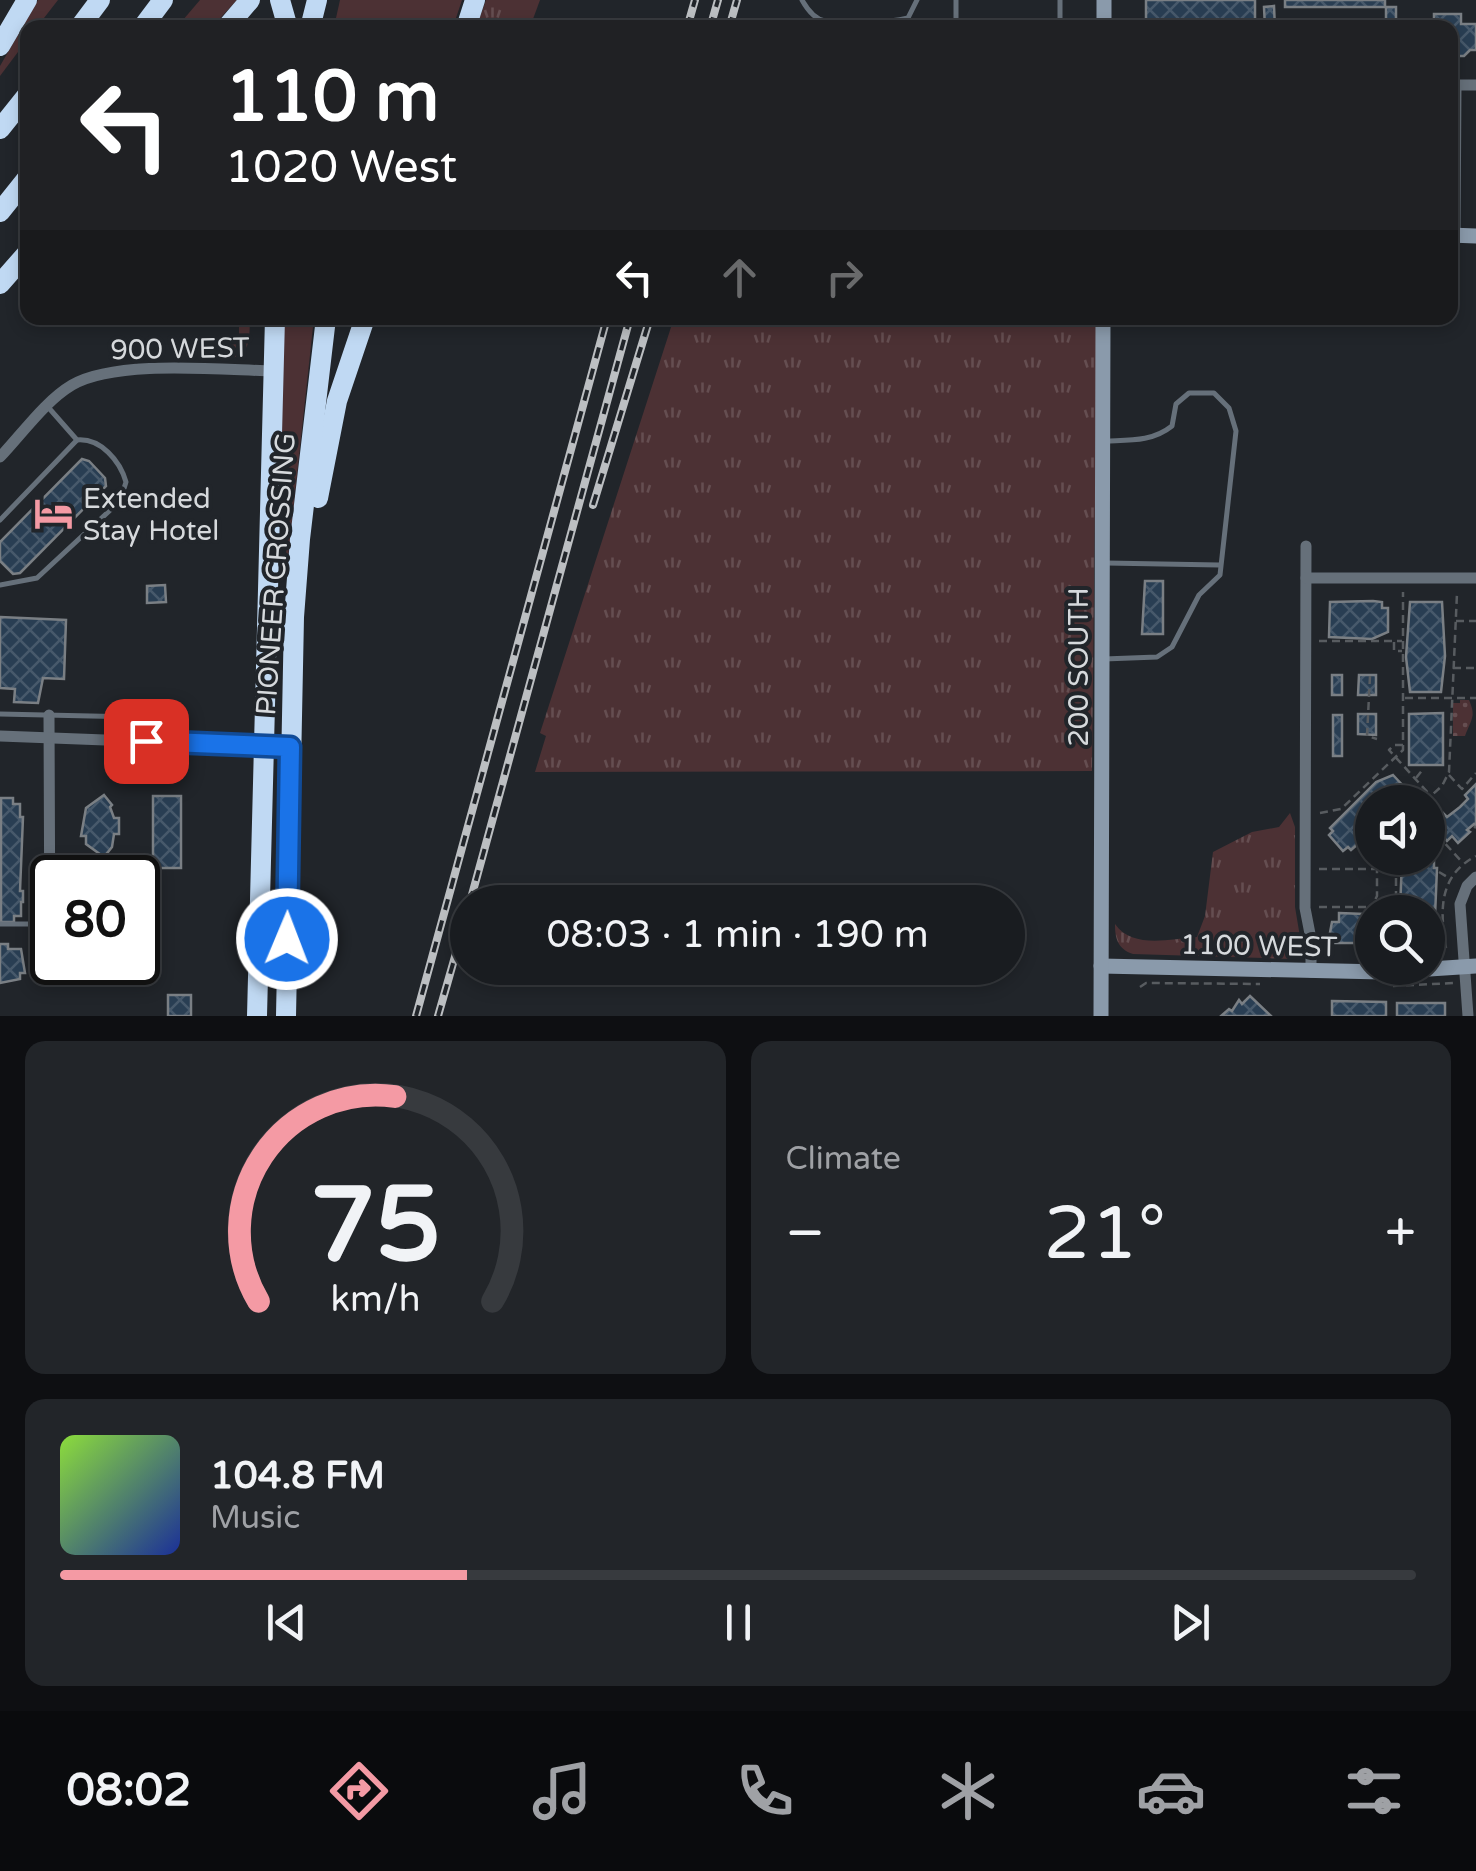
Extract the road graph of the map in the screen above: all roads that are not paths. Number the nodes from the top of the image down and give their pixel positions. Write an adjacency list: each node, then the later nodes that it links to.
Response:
1 (27, 0): 8 (highway)
2 (250, 0): 5 (highway)
3 (802, 0): 6 (lane)
4 (916, 0): 7 (lane)
5 (233, 20)
6 (823, 20)
7 (899, 20)
8 (0, 46)
9 (20, 104): 10 (highway)
10 (0, 129)
11 (20, 187): 12 (highway)
12 (0, 212)
13 (275, 325): 17 (highway, PIONEER CROSSING)
14 (325, 325): 36 (highway, PIONEER CROSSING)
15 (362, 325): 36 (highway)
16 (1103, 325): 20 (street, 200 SOUTH)
17 (274, 372): 18 (street, 900 WEST); 35 (highway, PIONEER CROSSING)
18 (48, 407): 19 (lane); 21 (street, 900 WEST)
19 (78, 440): 22 (lane); 28 (lane)
20 (1102, 442): 24 (street, 200 SOUTH); 25 (lane)
21 (0, 457)
22 (0, 520)
23 (1306, 546): 26 (street)
24 (1102, 563): 25 (lane); 29 (street, 200 SOUTH)
25 (1221, 565): 29 (lane)
26 (1306, 578): 27 (street); 43 (street)
27 (1476, 578)
28 (0, 585)
29 (1103, 659): 41 (street, 200 SOUTH)
30 (0, 714): 31 (lane)
31 (49, 715): 33 (street); 34 (lane)
32 (0, 736): 33 (street)
33 (48, 737): 34 (street); 37 (street)
34 (140, 741): 35 (street)
35 (262, 746): 36 (street); 44 (highway, PIONEER CROSSING)
36 (290, 747): 45 (highway, PIONEER CROSSING)
37 (49, 855)
38 (1476, 877): 42 (street)
39 (0, 924): 40 (lane)
40 (30, 924)
41 (1102, 966): 43 (street, 1100 WEST); 46 (street, 200 SOUTH)
42 (1471, 967): 43 (street, 1100 WEST); 47 (street)
43 (1311, 972)
44 (257, 1016)
45 (286, 1016)
46 (1101, 1016)
47 (1468, 1016)

